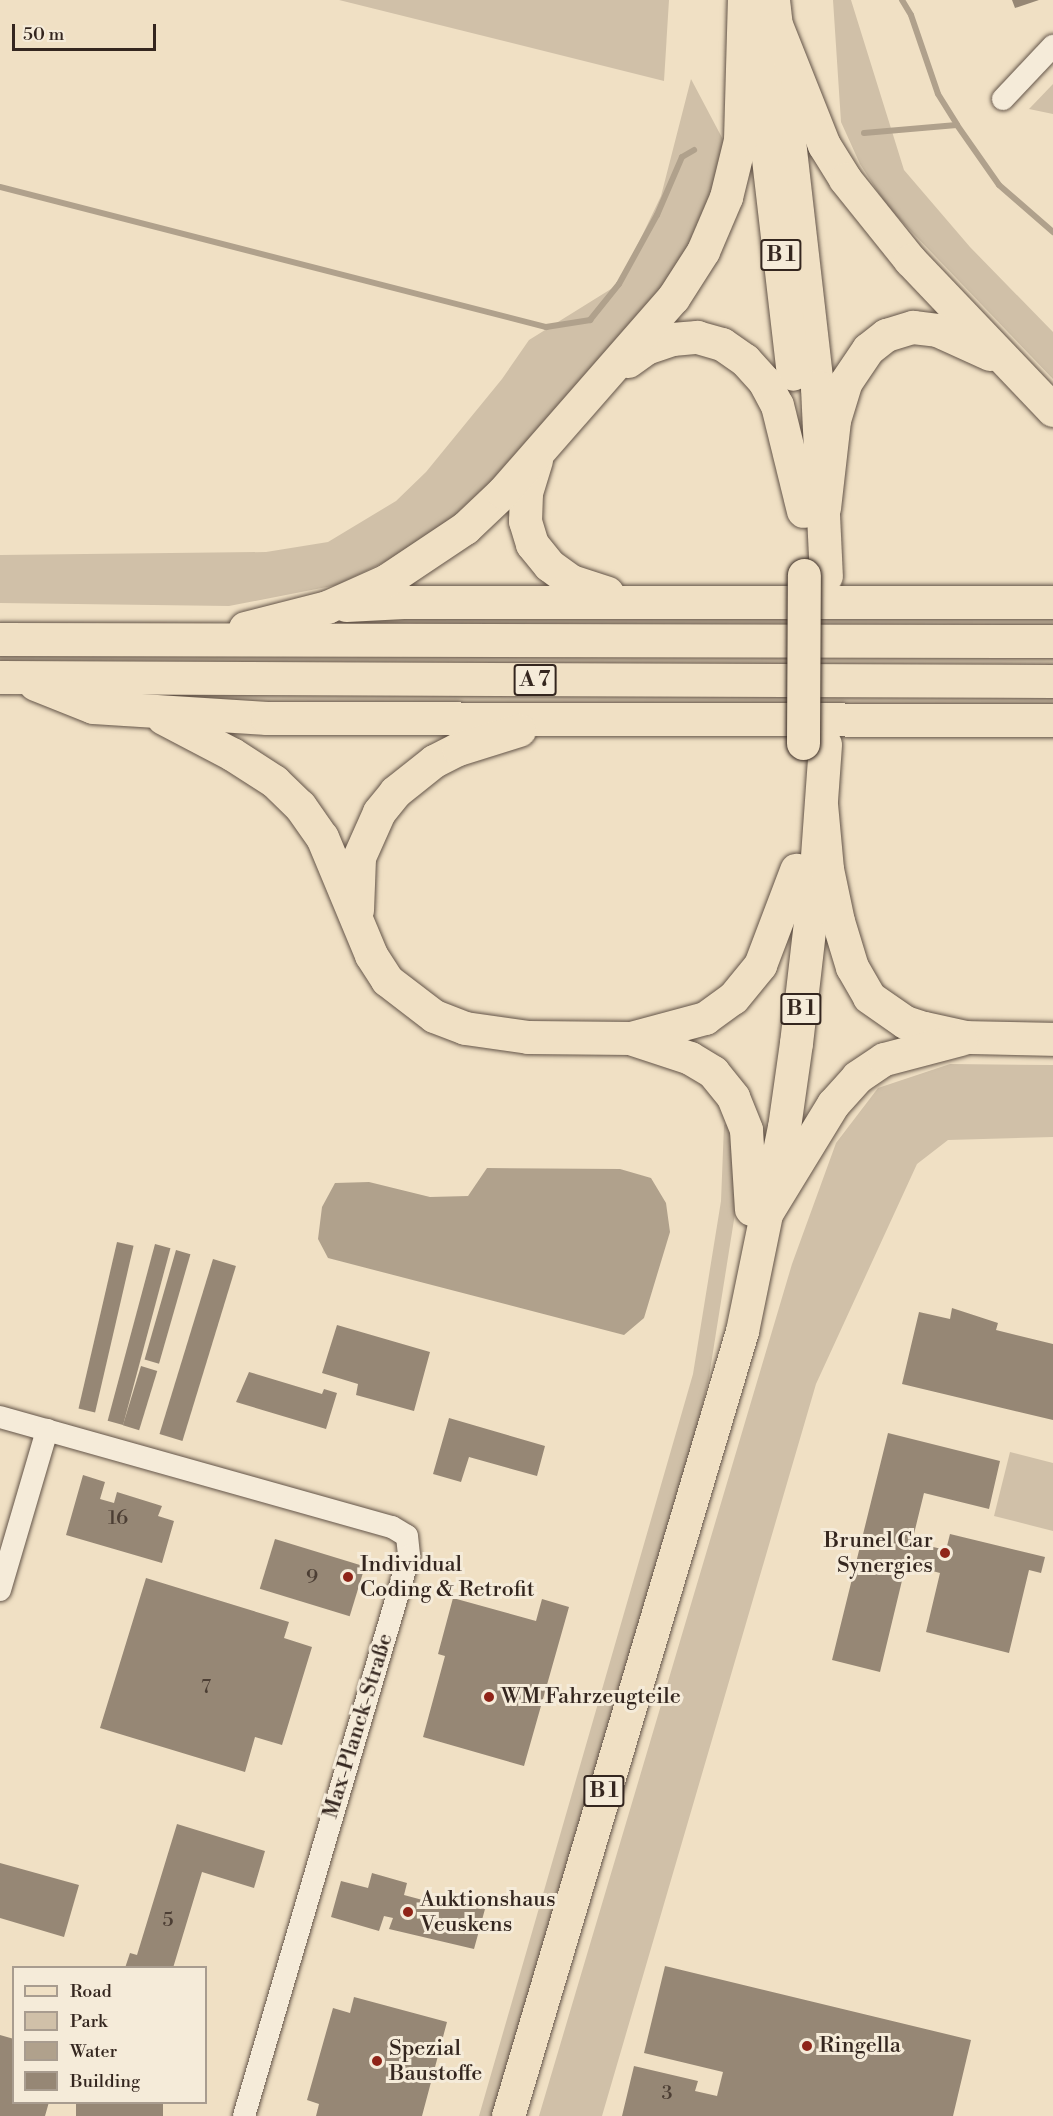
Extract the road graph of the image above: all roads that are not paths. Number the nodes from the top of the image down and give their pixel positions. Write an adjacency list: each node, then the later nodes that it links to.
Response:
1 (744, 0): 7 (main road)
2 (749, 0): 10 (main road, B 1)
3 (775, 14): 6 (main road); 10 (main road, B 1)
4 (1053, 46): 5 (street)
5 (1003, 99)
6 (1007, 362): 8 (main road); 10 (main road)
7 (609, 374): 9 (main road); 10 (main road)
8 (1053, 410)
9 (539, 453): 12 (main road); 15 (main road)
10 (813, 509): 24 (main road, B 1, bridge)
11 (1053, 588): 13 (main road)
12 (633, 601): 13 (main road); 15 (main road)
13 (979, 602): 14 (main road)
14 (1053, 602)
15 (327, 607): 17 (main road)
16 (0, 639): 17 (main road, A 7)
17 (192, 641): 18 (main road, A 7)
18 (1053, 641)
19 (8, 677): 20 (main road, A 7); 21 (main road)
20 (1053, 681)
21 (153, 714): 22 (main road); 27 (main road)
22 (573, 719): 23 (main road); 27 (main road)
23 (1053, 720)
24 (814, 743): 25 (main road, B 1); 26 (main road, B 1)
25 (821, 804): 28 (main road); 31 (main road, B 1)
26 (796, 870): 29 (main road); 31 (main road, B 1)
27 (361, 933): 29 (main road)
28 (966, 1037): 30 (main road); 31 (main road)
29 (631, 1038): 31 (main road)
30 (1053, 1039)
31 (759, 1210): 36 (main road, B 1)
32 (0, 1417): 33 (street, Max-Planck-Straße)
33 (47, 1430): 34 (street); 35 (street, Max-Planck-Straße)
34 (0, 1590)
35 (244, 2116)
36 (508, 2116)

